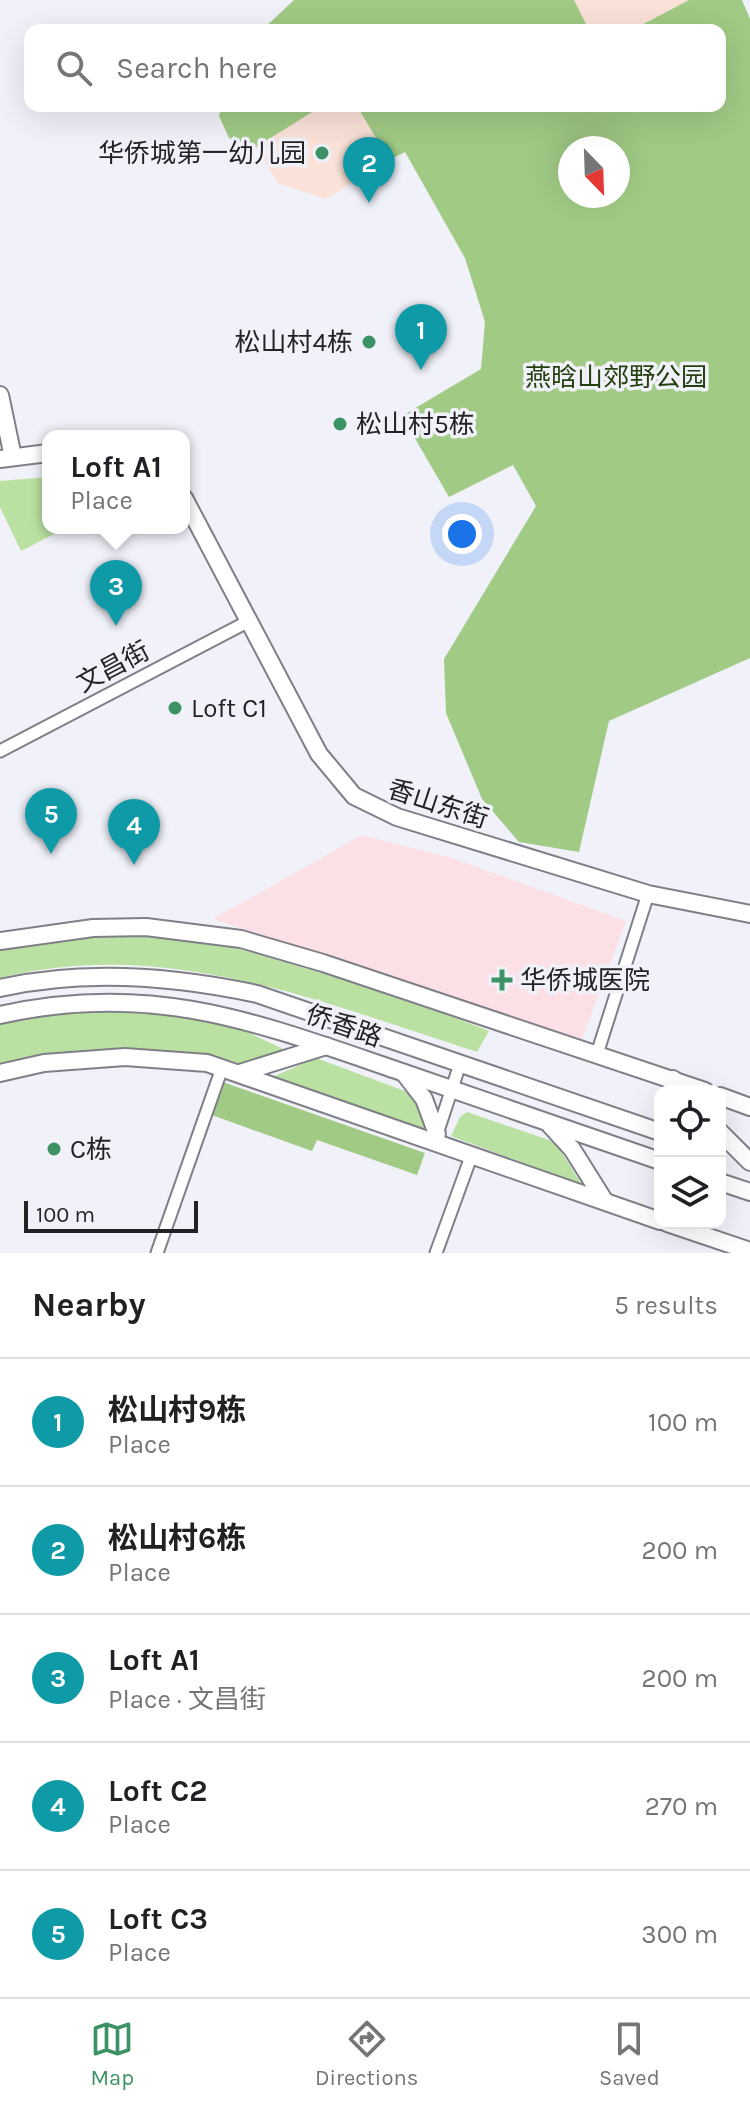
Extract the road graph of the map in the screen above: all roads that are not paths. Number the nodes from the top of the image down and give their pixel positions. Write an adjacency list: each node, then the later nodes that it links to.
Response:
1 (0, 395): 3 (main road)
2 (42, 454): 3 (main road)
3 (7, 458)
4 (190, 510): 5 (main road, 香山东街)
5 (247, 622): 6 (street, 文昌街); 7 (main road, 香山东街)
6 (0, 751)
7 (648, 894): 8 (main road, 香山东街); 14 (street)
8 (750, 914)
9 (0, 941): 14 (main road)
10 (0, 988): 13 (main road, 侨香路)
11 (0, 1015): 12 (main road, 侨香路)
12 (326, 1046): 17 (main road, 侨香路); 19 (main road)
13 (407, 1046): 15 (main road, 侨香路); 17 (main road)
14 (597, 1054): 20 (main road)
15 (460, 1064): 23 (street); 25 (main road, 侨香路)
16 (222, 1068): 18 (main road); 19 (main road); 42 (street)
17 (401, 1071): 23 (main road, 侨香路); 30 (main road)
18 (0, 1073)
19 (240, 1073): 30 (main road)
20 (673, 1079): 21 (main road); 22 (main road)
21 (680, 1085)
22 (689, 1085)
23 (452, 1089): 27 (main road, 侨香路); 30 (street)
24 (726, 1098): 26 (main road)
25 (587, 1107): 28 (main road, 侨香路); 29 (main road)
26 (750, 1107)
27 (546, 1121): 29 (main road, 侨香路); 38 (main road)
28 (654, 1130)
29 (578, 1133): 34 (main road, 侨香路)
30 (436, 1138): 32 (main road)
31 (726, 1138): 35 (main road)
32 (472, 1154): 38 (main road); 43 (street)
33 (726, 1154): 35 (main road)
34 (654, 1159)
35 (750, 1162)
36 (726, 1184): 37 (main road)
37 (750, 1192)
38 (604, 1200): 39 (main road)
39 (654, 1219)
40 (685, 1229): 41 (main road)
41 (750, 1251)
42 (157, 1253)
43 (436, 1253)

